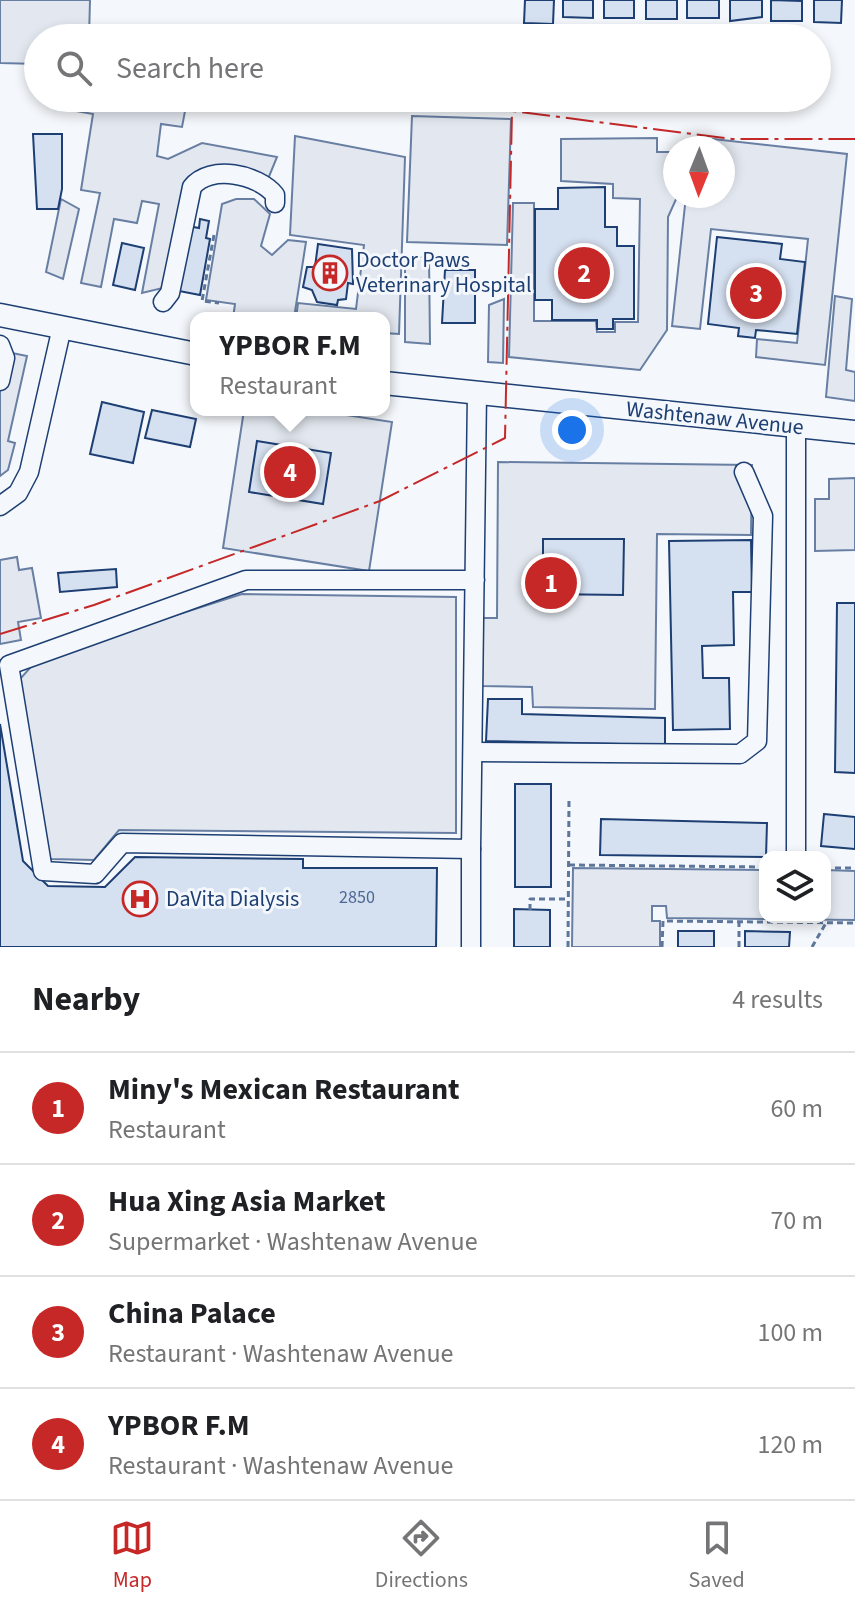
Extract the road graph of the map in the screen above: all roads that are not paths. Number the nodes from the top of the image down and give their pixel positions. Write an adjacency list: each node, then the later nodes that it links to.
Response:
1 (275, 203): 2 (street)
2 (163, 302)
3 (0, 317): 4 (main road)
4 (62, 327): 6 (main road); 13 (street)
5 (0, 345): 7 (street)
6 (190, 353)
7 (0, 381)
8 (390, 384): 9 (main road, Washtenaw Avenue)
9 (477, 393): 10 (main road, Washtenaw Avenue); 14 (street)
10 (796, 426): 11 (main road, Washtenaw Avenue); 18 (street)
11 (855, 432)
12 (744, 472): 16 (street)
13 (0, 506)
14 (475, 580): 15 (street); 16 (street)
15 (5, 666): 17 (street)
16 (473, 752): 17 (street)
17 (471, 849): 19 (street)
18 (796, 851)
19 (471, 947)

